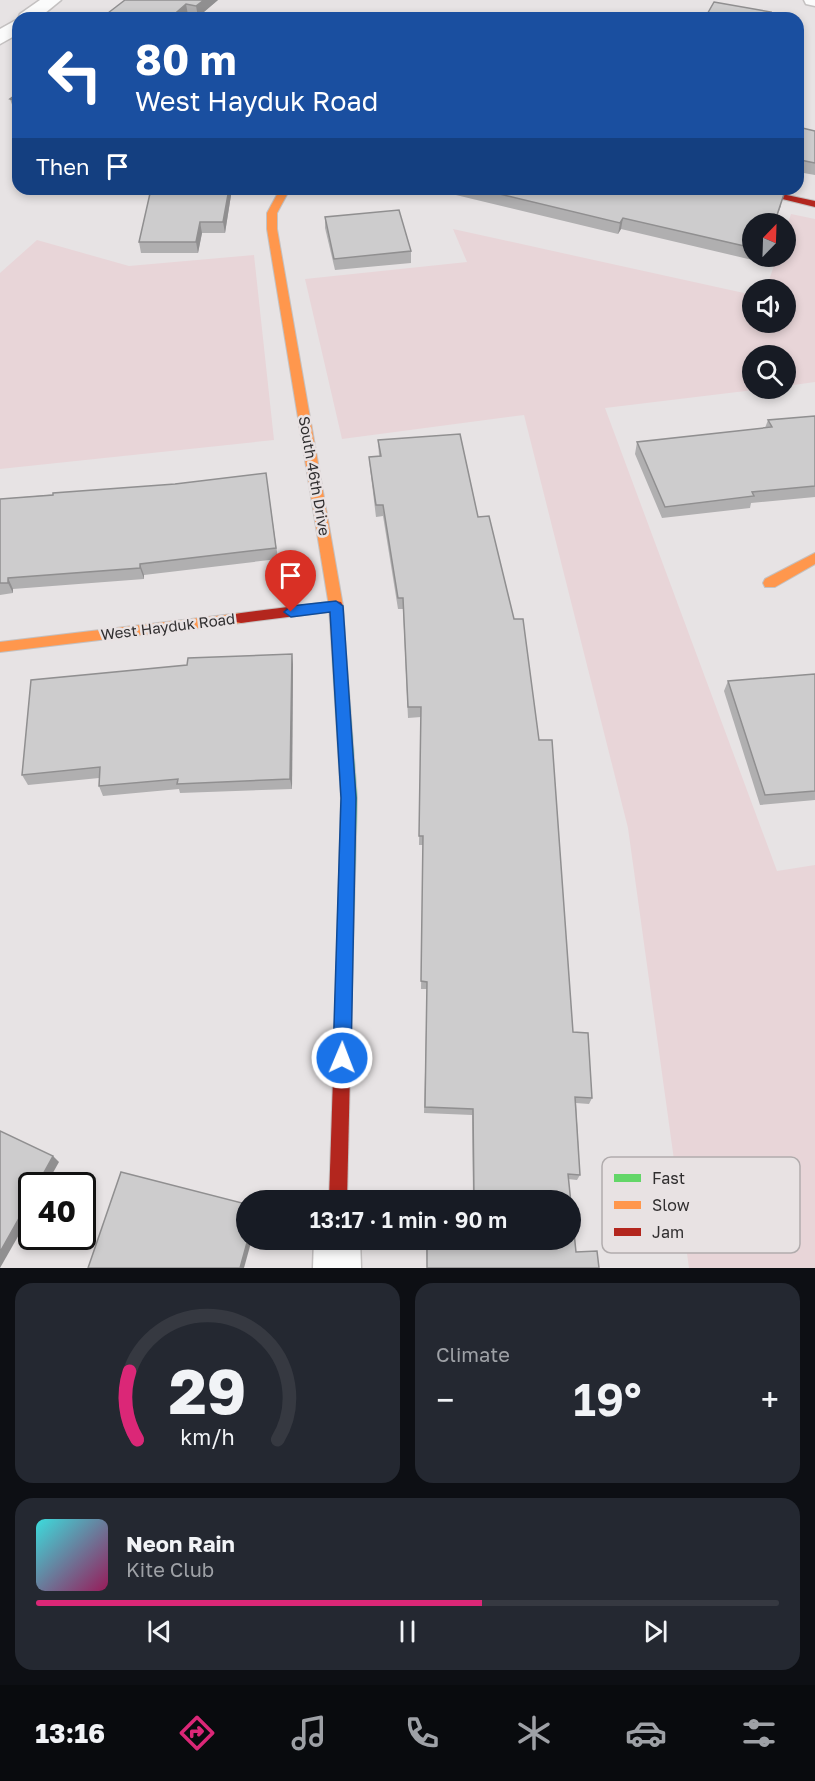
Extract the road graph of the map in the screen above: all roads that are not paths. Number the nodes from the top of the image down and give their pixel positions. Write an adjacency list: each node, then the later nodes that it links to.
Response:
1 (52, 0): 2 (street)
2 (35, 12)
3 (282, 195): 8 (street, South 46th Drive)
4 (774, 195): 5 (street)
5 (815, 204)
6 (815, 558): 7 (street)
7 (770, 583)
8 (336, 606): 9 (street, West Hayduk Road); 10 (street, South 46th Drive)
9 (0, 647)
10 (339, 1190)
11 (338, 1250): 12 (street)
12 (337, 1268)

